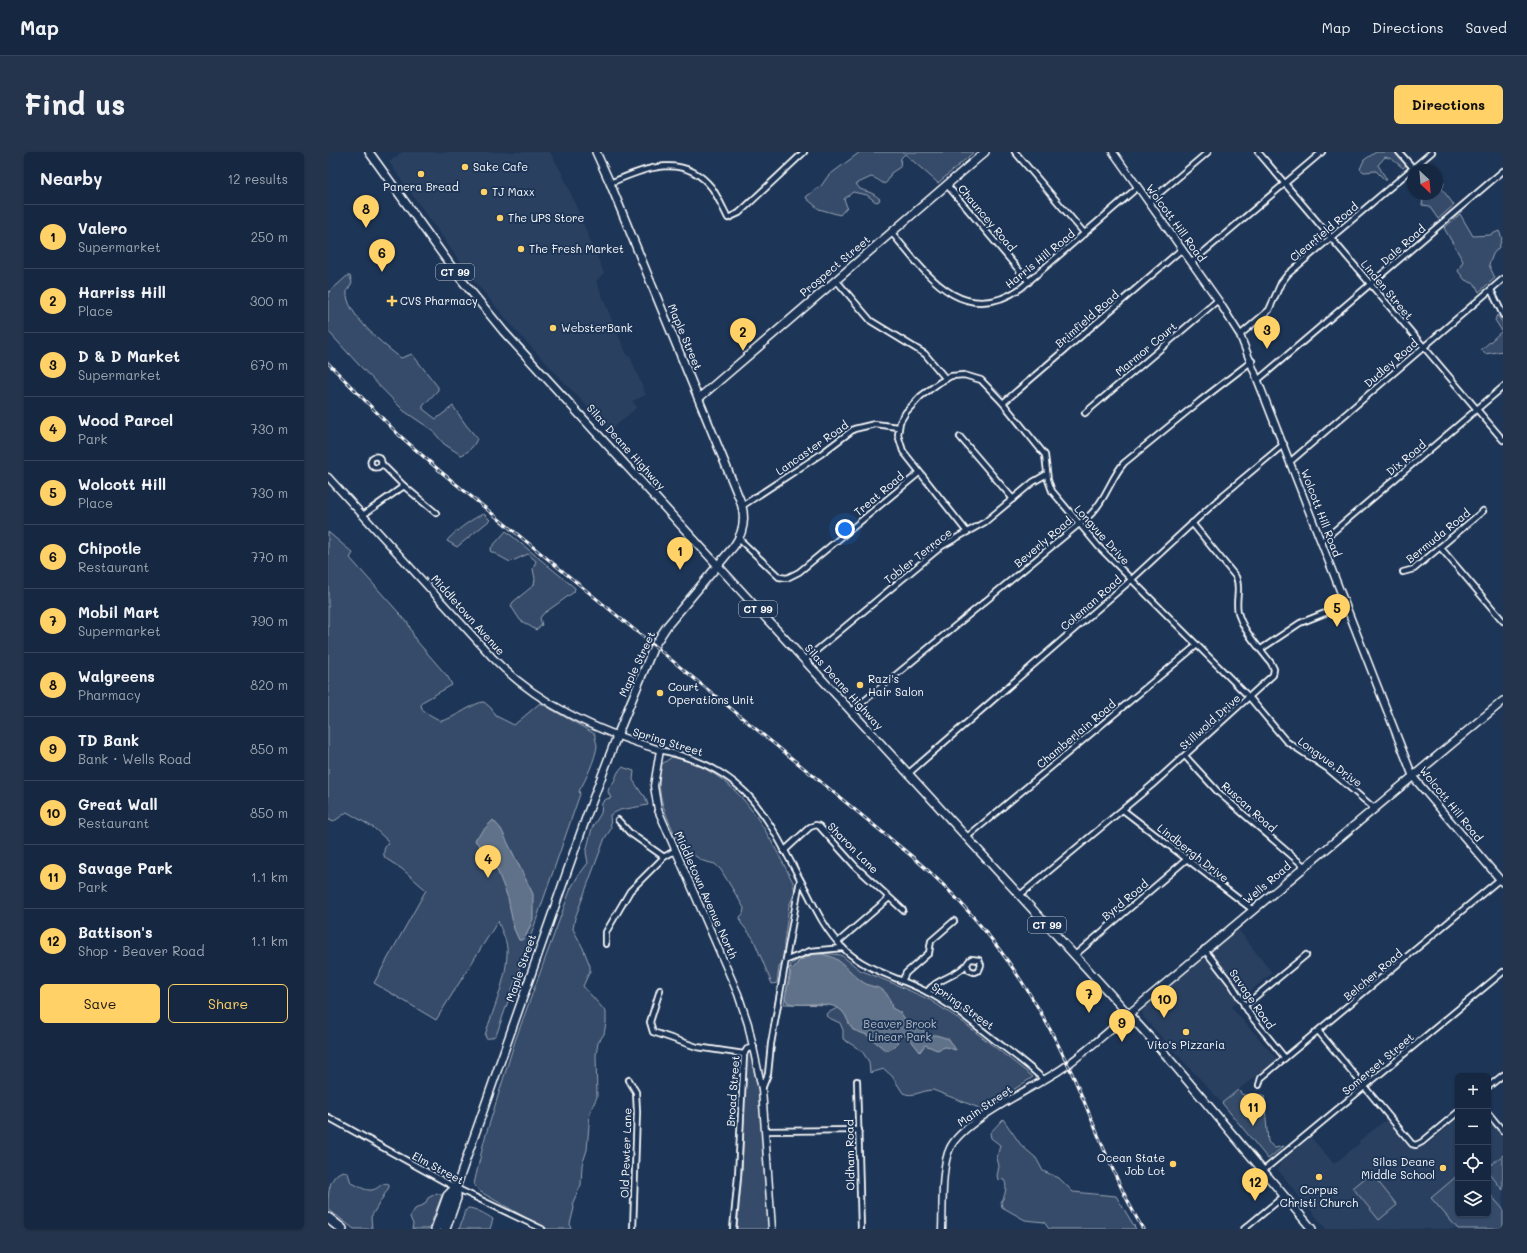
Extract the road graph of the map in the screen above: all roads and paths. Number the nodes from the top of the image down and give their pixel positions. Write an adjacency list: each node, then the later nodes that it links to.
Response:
1 (369, 152): 64 (main road, Silas Deane Highway / CT 99)
2 (596, 152): 16 (main road, Maple Street)
3 (804, 152): 16 (street)
4 (985, 152): 18 (main road, Prospect Street)
5 (1015, 152): 22 (street)
6 (1113, 152): 19 (street, Wolcott Hill Road)
7 (1208, 152): 20 (street)
8 (1258, 152): 17 (street, Linden Street)
9 (1322, 152): 17 (street)
10 (1398, 152): 12 (street)
11 (1432, 152): 13 (street, Clearfield Road)
12 (1409, 164)
13 (1418, 164)
14 (1503, 171): 29 (street, Dale Road)
15 (1407, 173): 23 (street, Clearfield Road)
16 (610, 183): 39 (main road, Maple Street)
17 (1285, 184): 23 (street, Linden Street); 25 (street)
18 (947, 185): 21 (main road, Prospect Street); 28 (street, Chauncey Road)
19 (1138, 187): 20 (street, Wolcott Hill Road); 22 (street, Harris Hill Road)
20 (1149, 202): 24 (street, Wolcott Hill Road)
21 (892, 232): 26 (main road, Prospect Street); 28 (street, Harris Hill Road)
22 (1085, 234): 28 (street, Harris Hill Road)
23 (1331, 238): 29 (street, Linden Street); 33 (street, Clearfield Road)
24 (1182, 249): 25 (street, Wolcott Hill Road); 40 (street, Brimfield Road)
25 (1192, 262): 31 (street, Wolcott Hill Road)
26 (836, 280): 36 (street); 39 (main road, Prospect Street)
27 (1503, 280): 30 (street, Dudley Road)
28 (1029, 282)
29 (1370, 285): 34 (street, Linden Street); 37 (street, Dale Road)
30 (1490, 290): 32 (street); 34 (street, Dudley Road)
31 (1218, 300): 33 (street, Wolcott Hill Road); 42 (street, Marmor Court)
32 (1503, 315)
33 (1240, 335): 35 (street, Wolcott Hill Road)
34 (1424, 347): 41 (street, Linden Street); 47 (street, Dudley Road)
35 (1252, 361): 37 (street, Wolcott Hill Road); 59 (street, Beverly Road)
36 (946, 379): 40 (street, Longvue Drive); 43 (street)
37 (1259, 379): 46 (street, Wolcott Hill Road)
38 (1503, 387): 41 (street, Dix Road)
39 (699, 398): 54 (main road, Maple Street)
40 (1003, 403): 50 (street, Longvue Drive)
41 (1477, 410): 45 (street, Linden Street); 62 (street, Dix Road)
42 (1085, 413)
43 (898, 427): 49 (street); 54 (street, Lancaster Road)
44 (960, 437): 53 (street)
45 (1503, 440)
46 (1284, 444): 47 (street, Wolcott Hill Road); 58 (street, Coleman Road)
47 (1291, 461): 62 (street, Wolcott Hill Road)
48 (382, 464): 52 (street)
49 (919, 473): 60 (street); 61 (street, Treat Road)
50 (1047, 474): 53 (street, Tobler Terrace); 59 (street, Longvue Drive)
51 (328, 477): 57 (street, Middletown Avenue)
52 (404, 486): 56 (street); 57 (street)
53 (1013, 499): 60 (street, Tobler Terrace)
54 (742, 506): 61 (main road, Maple Street)
55 (1483, 511): 63 (street, Bermuda Road)
56 (436, 513)
57 (363, 515): 75 (street, Middletown Avenue)
58 (1192, 523): 66 (street, Coleman Road); 70 (street, Stillwold Drive)
59 (1079, 524): 66 (street, Longvue Drive); 74 (street, Beverly Road)
60 (967, 532): 71 (street, Tobler Terrace)
61 (739, 539): 64 (main road, Maple Street)
62 (1322, 542): 67 (street, Wolcott Hill Road)
63 (1440, 547): 65 (street, Bermuda Road); 68 (street)
64 (717, 564): 71 (main road, Silas Deane Highway / CT 99); 75 (main road, Maple Street)
65 (1403, 572)
66 (1131, 580): 69 (street, Longvue Drive); 78 (street, Coleman Road)
67 (1345, 605): 70 (street); 79 (street, Wolcott Hill Road)
68 (1503, 621)
69 (1197, 645): 72 (street, Longvue Drive); 83 (street, Chamberlain Road)
70 (1261, 649): 72 (street, Stillwold Drive)
71 (805, 660): 74 (main road, Silas Deane Highway / CT 99)
72 (1250, 698): 77 (street, Stillwold Drive); 80 (street, Longvue Drive)
73 (1503, 701): 79 (main road, Wells Road)
74 (852, 711): 78 (main road, Silas Deane Highway / CT 99)
75 (616, 736): 76 (street, Spring Street); 129 (main road, Maple Street)
76 (660, 750): 84 (street, Middletown Avenue North); 85 (street, Spring Street)
77 (1185, 756): 81 (street, Stillwold Drive); 88 (street, Ruscan Road)
78 (909, 773): 83 (main road, Silas Deane Highway / CT 99)
79 (1413, 777): 80 (main road, Wells Road); 90 (street, Wolcott Hill Road)
80 (1375, 809): 88 (main road, Wells Road)
81 (1123, 810): 87 (street, Lindbergh Drive); 91 (street, Stillwold Drive)
82 (618, 820): 86 (street)
83 (967, 837): 91 (main road, Silas Deane Highway / CT 99)
84 (676, 850): 86 (street); 111 (street, Middletown Avenue North)
85 (784, 852): 89 (street, Spring Street); 92 (street, Sharon Lane)
86 (664, 857): 97 (street)
87 (1188, 859): 94 (street, Lindbergh Drive); 100 (street, Byrd Road)
88 (1305, 867): 94 (main road, Wells Road)
89 (800, 880): 96 (street, Spring Street); 102 (street)
90 (1502, 881): 110 (street, Belcher Road)
91 (1020, 895): 100 (main road, Silas Deane Highway / CT 99)
92 (889, 898): 93 (street, Sharon Lane); 96 (street)
93 (903, 910)
94 (1253, 910): 99 (main road, Wells Road)
95 (954, 921): 105 (street)
96 (838, 942): 98 (street, Spring Street)
97 (606, 944)
98 (843, 948): 102 (street); 105 (street, Spring Street)
99 (1204, 949): 108 (street, Savage Road); 109 (main road, Wells Road)
100 (1074, 954): 109 (main road, Silas Deane Highway / CT 99)
101 (1306, 955): 108 (street)
102 (787, 960): 121 (street)
103 (967, 965): 107 (street)
104 (1503, 972): 120 (street, Somerset Street)
105 (902, 980): 107 (street, Spring Street)
106 (660, 990): 112 (street)
107 (927, 992): 116 (street, Spring Street)
108 (1244, 1006): 113 (street, Savage Road)
109 (1129, 1014): 116 (street, Wells Road); 128 (main road, Silas Deane Highway / CT 99)
110 (1319, 1032): 113 (street, Belcher Road); 120 (street)
111 (754, 1047): 112 (street, Broad Street); 121 (street, Broad Street)
112 (744, 1054): 137 (street, Broad Street)
113 (1285, 1058): 118 (street, Belcher Road)
114 (1503, 1075): 119 (street)
115 (629, 1080): 136 (street, Old Pewter Lane)
116 (1044, 1080): 140 (street, Main Street)
117 (857, 1081): 125 (street, Oldham Road)
118 (1259, 1085)
119 (1491, 1085)
120 (1365, 1087): 122 (street); 128 (street, Somerset Street)
121 (762, 1089): 127 (street, Broad Street)
122 (1455, 1114)
123 (328, 1117): 129 (street, Elm Street)
124 (1491, 1117): 126 (street)
125 (859, 1130): 127 (street); 139 (street, Oldham Road)
126 (1503, 1131)
127 (765, 1132): 138 (street, Broad Street)
128 (1264, 1170): 130 (main road, Silas Deane Highway / CT 99)
129 (456, 1188): 133 (highway); 134 (highway); 135 (street, Elm Street)
130 (1284, 1196): 141 (street); 142 (main road, Silas Deane Highway / CT 99)
131 (328, 1218): 132 (highway)
132 (342, 1229)
133 (436, 1229)
134 (445, 1229)
135 (542, 1229)
136 (632, 1229)
137 (733, 1229)
138 (772, 1229)
139 (861, 1229)
140 (942, 1229)
141 (1244, 1229)
142 (1312, 1229)

